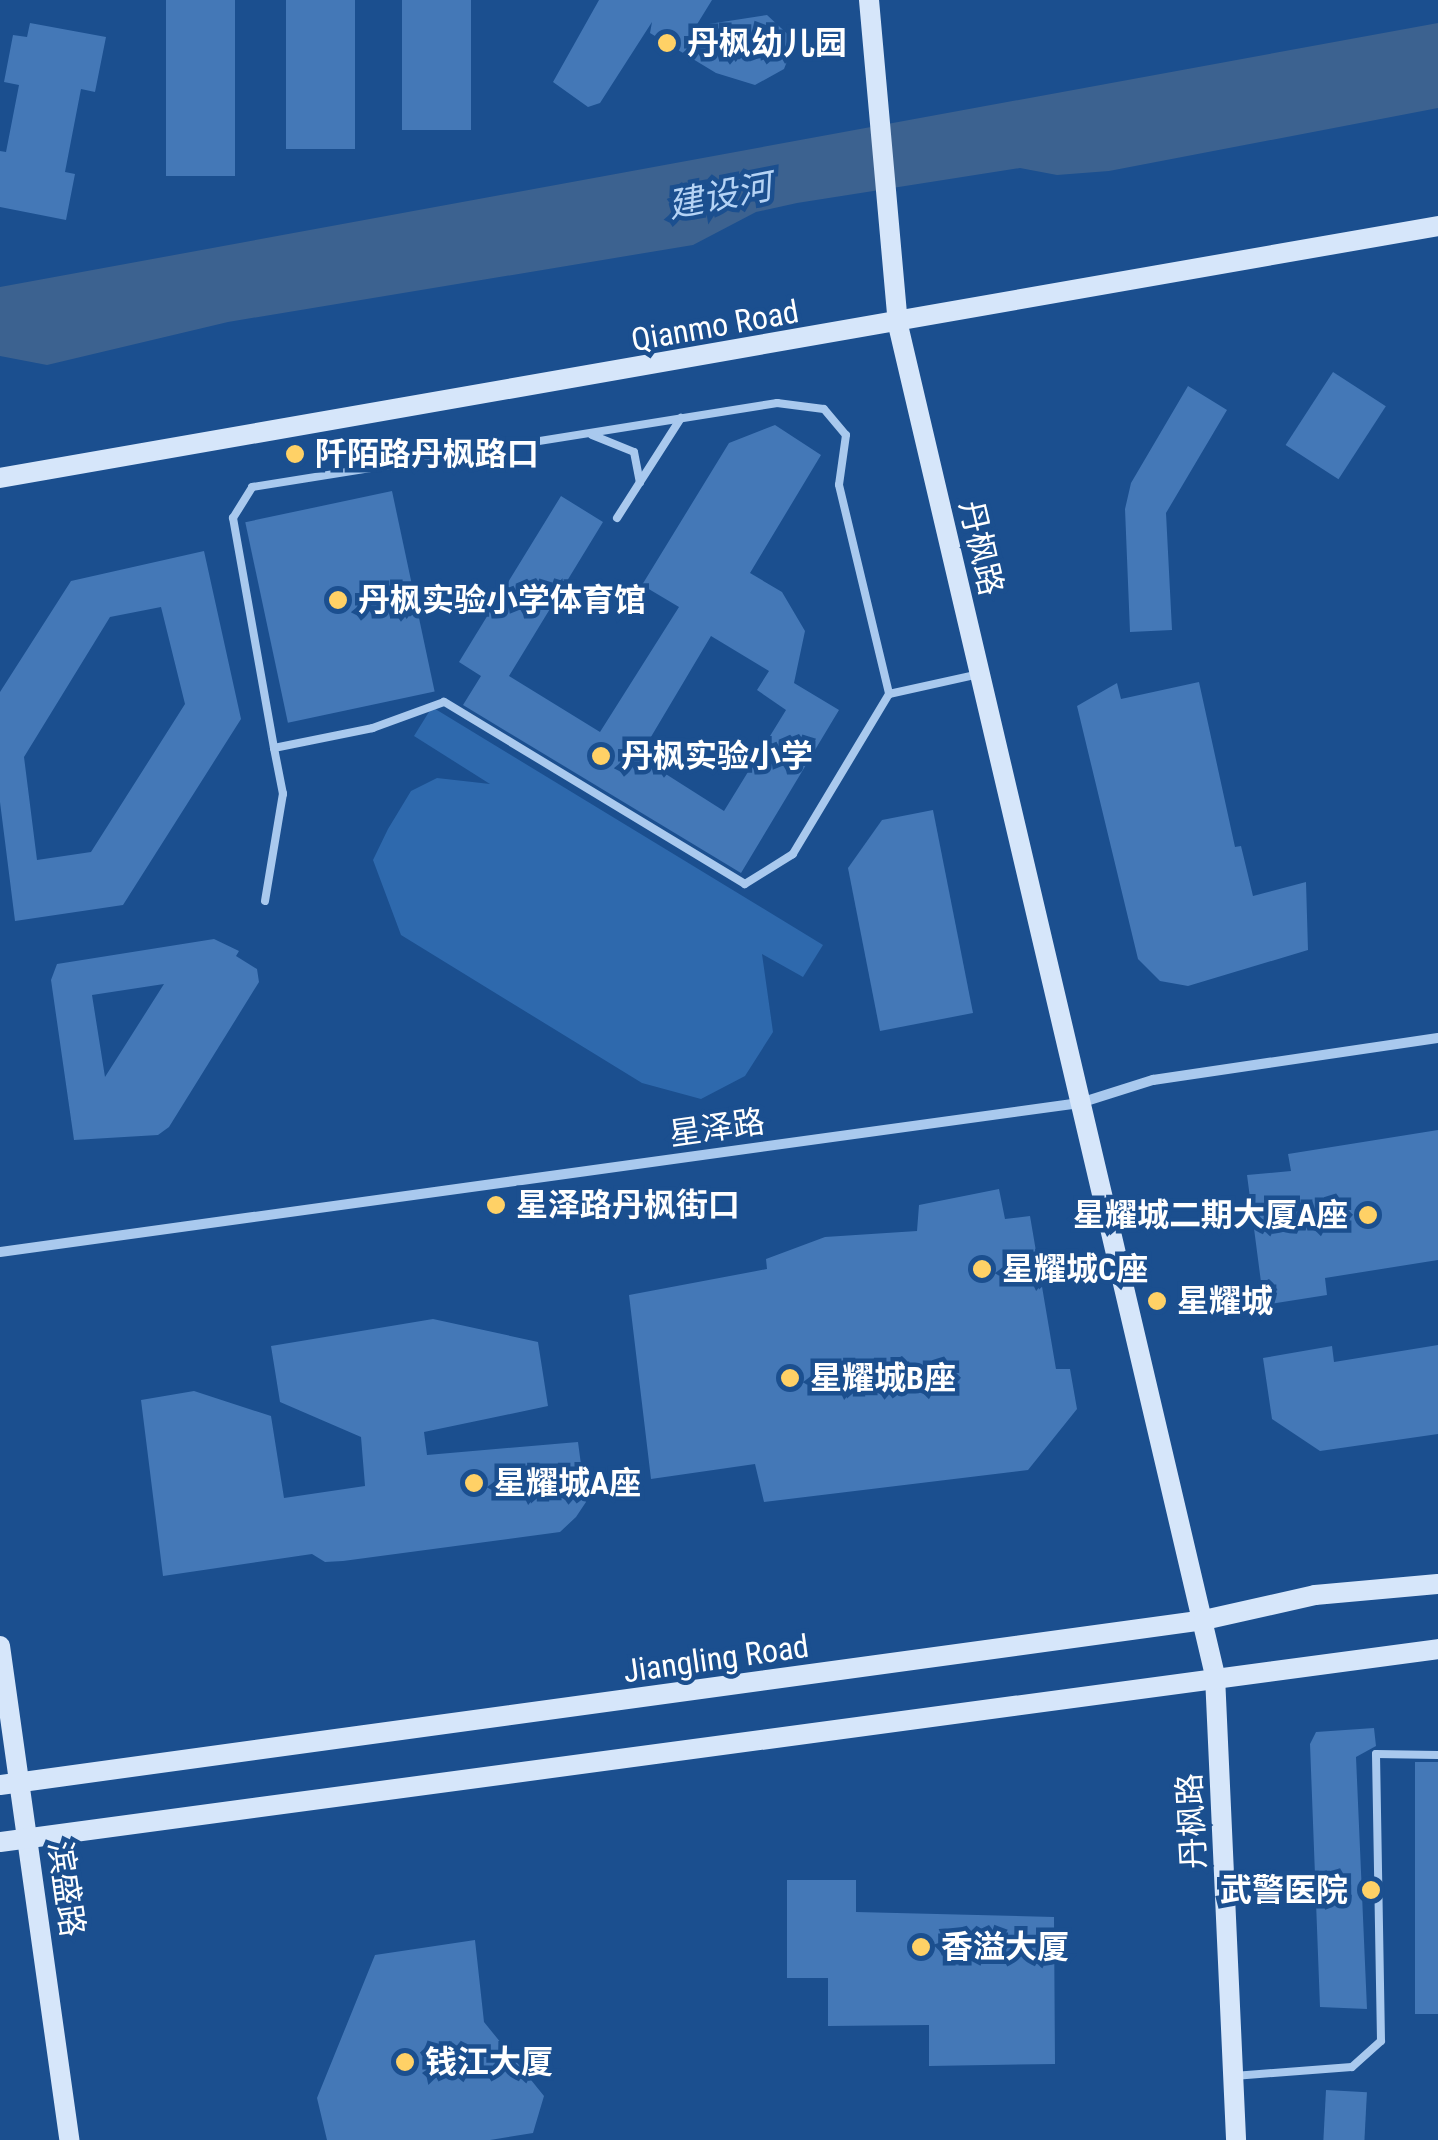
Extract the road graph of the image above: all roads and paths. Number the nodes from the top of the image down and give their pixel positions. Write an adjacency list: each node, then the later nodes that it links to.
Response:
1 (869, 0): 3 (street, 丹枫路)
2 (1438, 226): 3 (street, Qianmo Road)
3 (898, 325): 6 (street, Qianmo Road); 9 (street, 丹枫路)
4 (681, 418): 5 (lane); 7 (lane); 10 (lane)
5 (587, 434): 7 (lane); 11 (lane)
6 (0, 478)
7 (640, 482): 8 (lane)
8 (617, 518)
9 (980, 674): 10 (lane); 14 (street, 丹枫路)
10 (889, 694): 11 (lane)
11 (274, 748): 12 (lane)
12 (265, 900)
13 (1438, 1038): 14 (street, 星泽路)
14 (1080, 1103): 15 (street, 星泽路); 17 (street, 丹枫路)
15 (0, 1252)
16 (1438, 1584): 17 (street, Jiangling Road)
17 (1204, 1620): 20 (street, 丹枫路); 22 (street, Jiangling Road)
18 (0, 1646): 22 (street, 滨盛路)
19 (1438, 1649): 20 (street)
20 (1215, 1676): 24 (street); 25 (street, 丹枫路)
21 (1438, 1754): 25 (lane)
22 (8, 1785): 24 (street, 滨盛路)
23 (0, 1842): 24 (street)
24 (30, 1842): 26 (street, 滨盛路)
25 (1234, 2076): 27 (street, 丹枫路)
26 (69, 2140)
27 (1236, 2140)

